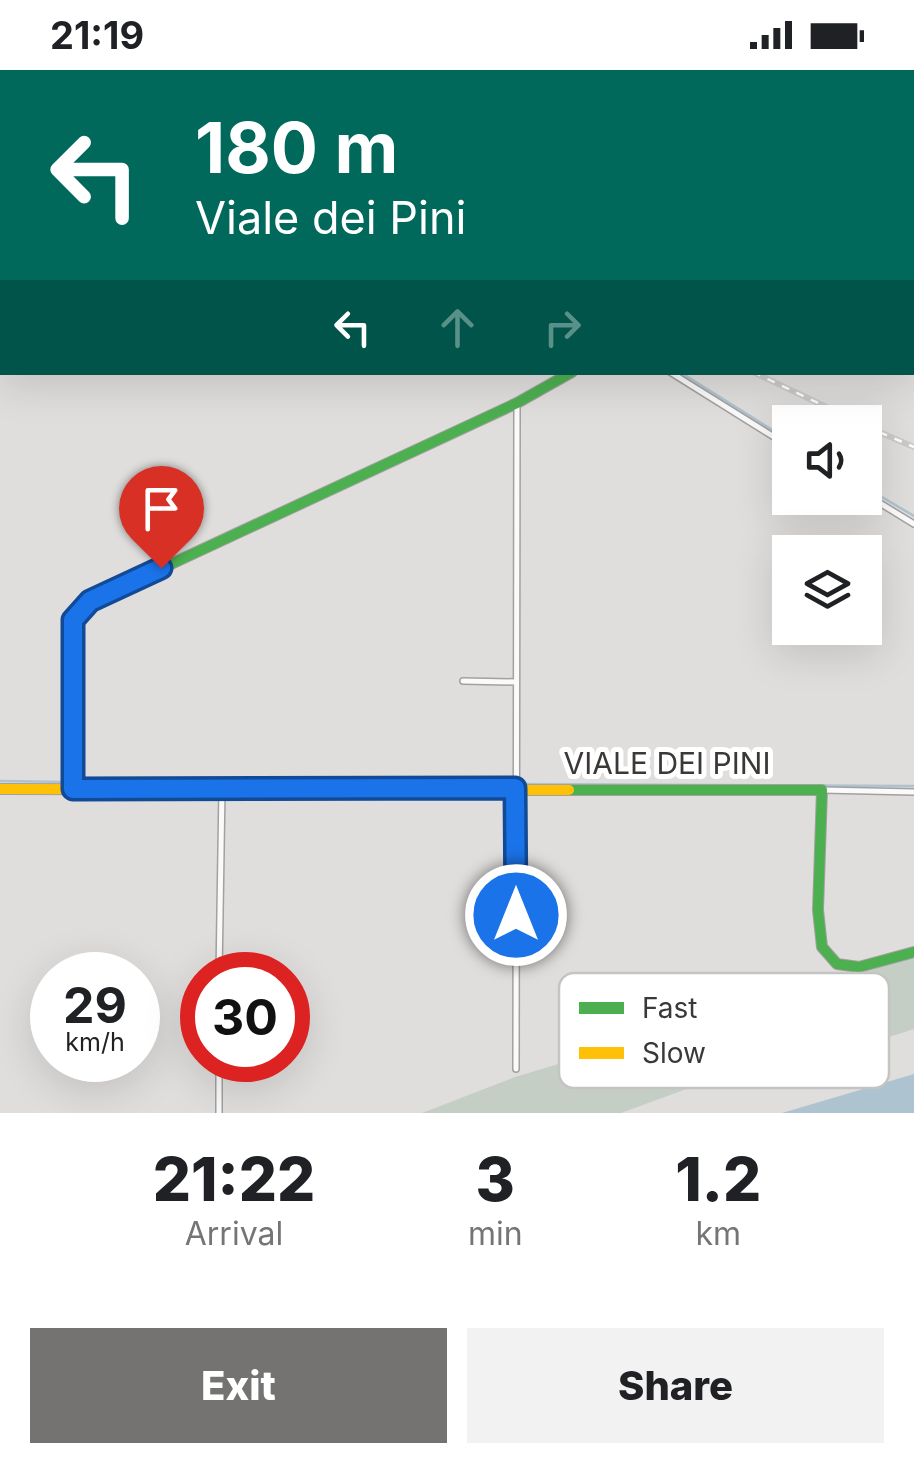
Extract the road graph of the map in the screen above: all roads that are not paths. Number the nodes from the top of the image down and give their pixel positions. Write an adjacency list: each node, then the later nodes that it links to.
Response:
1 (567, 375): 3 (street)
2 (675, 375): 4 (street)
3 (517, 403): 8 (street); 9 (street)
4 (772, 436)
5 (882, 504): 6 (street)
6 (914, 524)
7 (464, 682): 8 (street)
8 (516, 682): 11 (street)
9 (73, 783): 10 (street, VIALE DEI PINI); 12 (street, VIALE DEI PINI)
10 (222, 788): 11 (street, VIALE DEI PINI); 15 (street)
11 (515, 788): 13 (street, VIALE DEI PINI); 17 (street)
12 (0, 789)
13 (822, 790): 14 (street, VIALE DEI PINI); 16 (street)
14 (914, 792)
15 (219, 952)
16 (914, 952)
17 (516, 1068)
18 (219, 1082): 19 (street)
19 (220, 1113)

